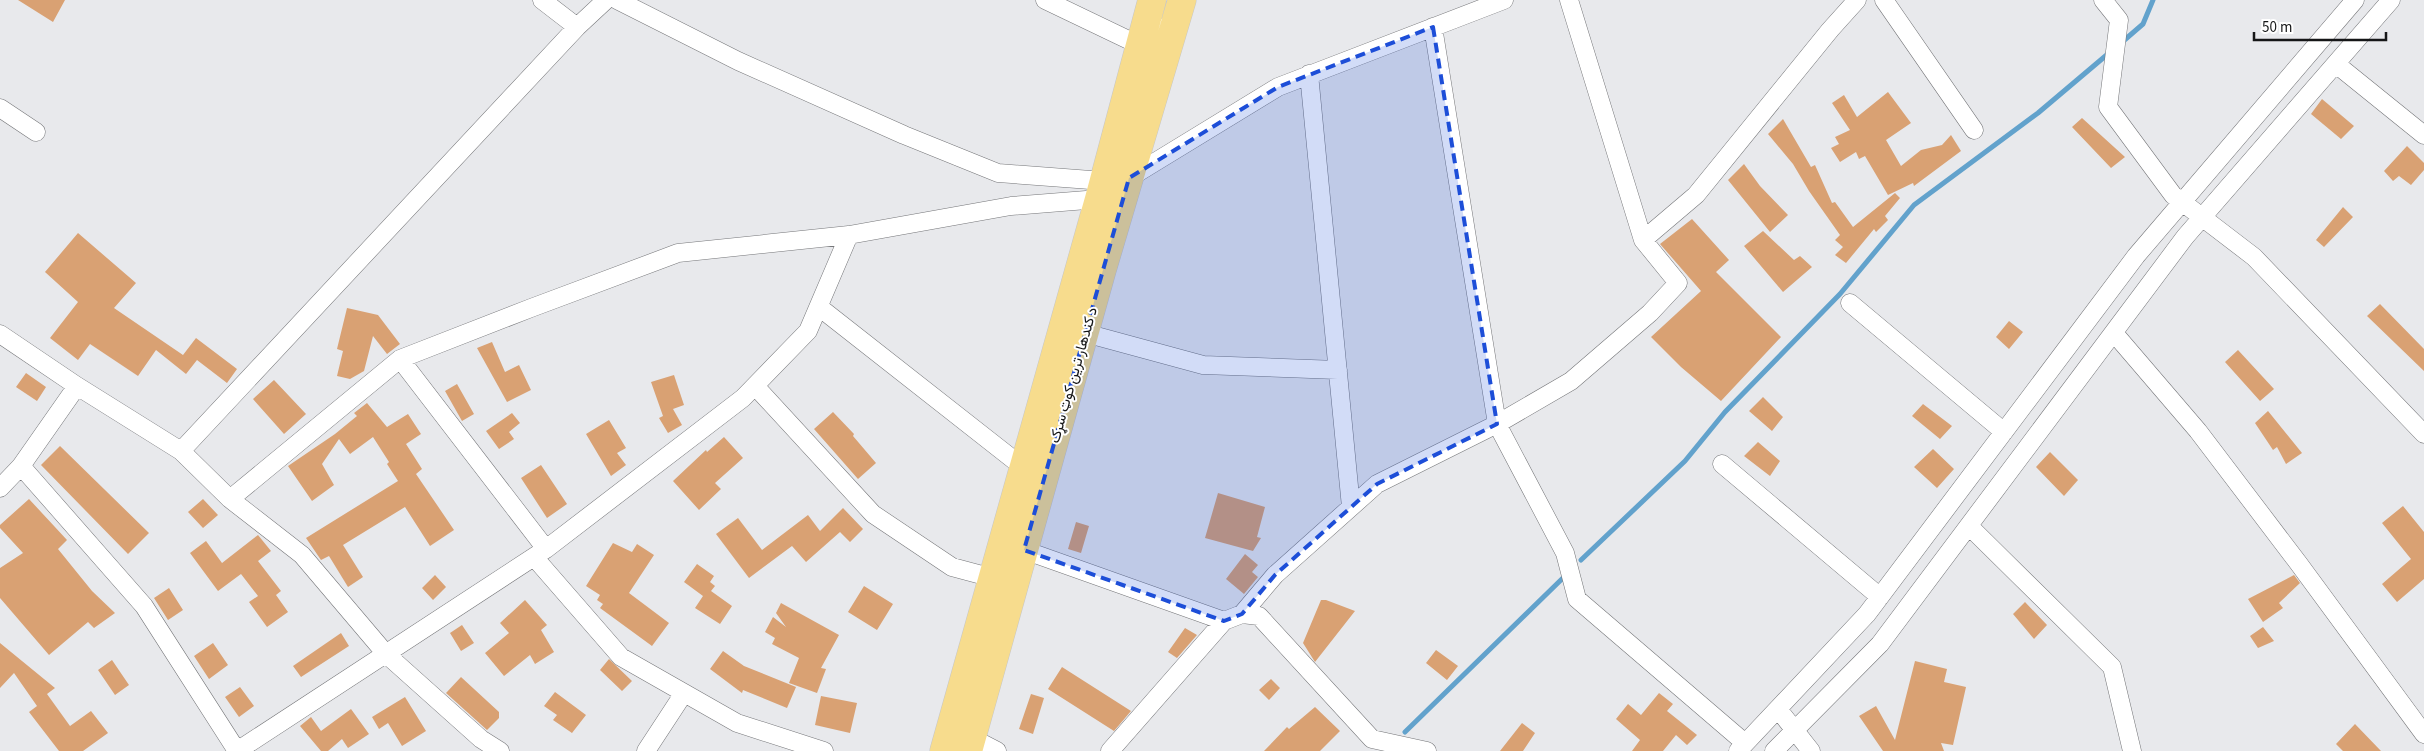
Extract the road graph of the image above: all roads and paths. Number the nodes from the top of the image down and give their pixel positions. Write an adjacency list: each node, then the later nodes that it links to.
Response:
1 (542, 0): 14 (street)
2 (606, 0): 14 (street)
3 (617, 0): 23 (street)
4 (1045, 0): 16 (street)
5 (1152, 0): 16 (main road, د کندهار ترين کوټ سړک)
6 (1504, 0): 15 (street)
7 (1569, 0): 27 (street)
8 (1857, 0): 27 (street)
9 (1884, 0): 20 (street)
10 (2103, 0): 24 (street)
11 (2355, 0): 24 (street)
12 (2391, 0): 17 (street)
13 (1179, 10): 16 (street); 23 (main road, د کندهار ترين کوټ سړک)
14 (577, 27): 40 (street)
15 (1433, 27): 18 (street); 37 (street)
16 (1139, 45): 23 (main road, د کندهار ترين کوټ سړک)
17 (2336, 64): 22 (street); 25 (street)
18 (1310, 74): 23 (street); 34 (street)
19 (0, 108): 21 (street)
20 (1974, 130)
21 (36, 132)
22 (2424, 135)
23 (1111, 186): 26 (street); 30 (main road, د کندهار ترين کوټ سړک); 43 (main road, د کندهار ترين کوټ سړک)
24 (2182, 202): 25 (street); 38 (street)
25 (2202, 217): 31 (street); 39 (street)
26 (849, 235): 29 (street); 33 (street)
27 (1643, 240): 37 (street)
28 (1850, 303): 38 (street)
29 (819, 307): 36 (street); 43 (street)
30 (1085, 333): 34 (street); 48 (main road, د کندهار ترين کوټ سړک)
31 (2114, 333): 47 (street); 58 (street)
32 (0, 334): 35 (street)
33 (400, 359): 45 (street); 49 (street)
34 (1338, 370): 46 (street)
35 (78, 386): 40 (street); 42 (street)
36 (755, 386): 49 (street); 50 (street)
37 (1497, 424): 46 (street); 60 (street)
38 (2004, 432): 51 (street)
39 (2424, 434)
40 (181, 451): 45 (street)
41 (1722, 464): 51 (street)
42 (21, 466): 44 (street); 61 (street)
43 (1024, 468): 50 (main road, د کندهار ترين کوټ سړک)
44 (0, 488)
45 (230, 499): 54 (street)
46 (1351, 508): 52 (street)
47 (1969, 526): 57 (street); 71 (street)
48 (1024, 550): 53 (street); 59 (main road, د کندهار ترين کوټ سړک)
49 (540, 553): 54 (street); 55 (street)
50 (993, 578): 65 (main road, د کندهار ترين کوټ سړک)
51 (1880, 597): 56 (street)
52 (1242, 614): 53 (street); 68 (street)
53 (1224, 621): 67 (street)
54 (386, 654): 61 (street); 62 (street)
55 (684, 693): 63 (street); 64 (street)
56 (1778, 709): 57 (street); 60 (street)
57 (1796, 729): 69 (street); 70 (street)
58 (2424, 734)
59 (970, 744): 66 (street)
60 (1742, 747)
61 (237, 751)
62 (500, 751)
63 (646, 751)
64 (824, 751)
65 (944, 751)
66 (997, 751)
67 (1110, 751)
68 (1427, 751)
69 (1774, 751)
70 (1811, 751)
71 (2132, 751)

